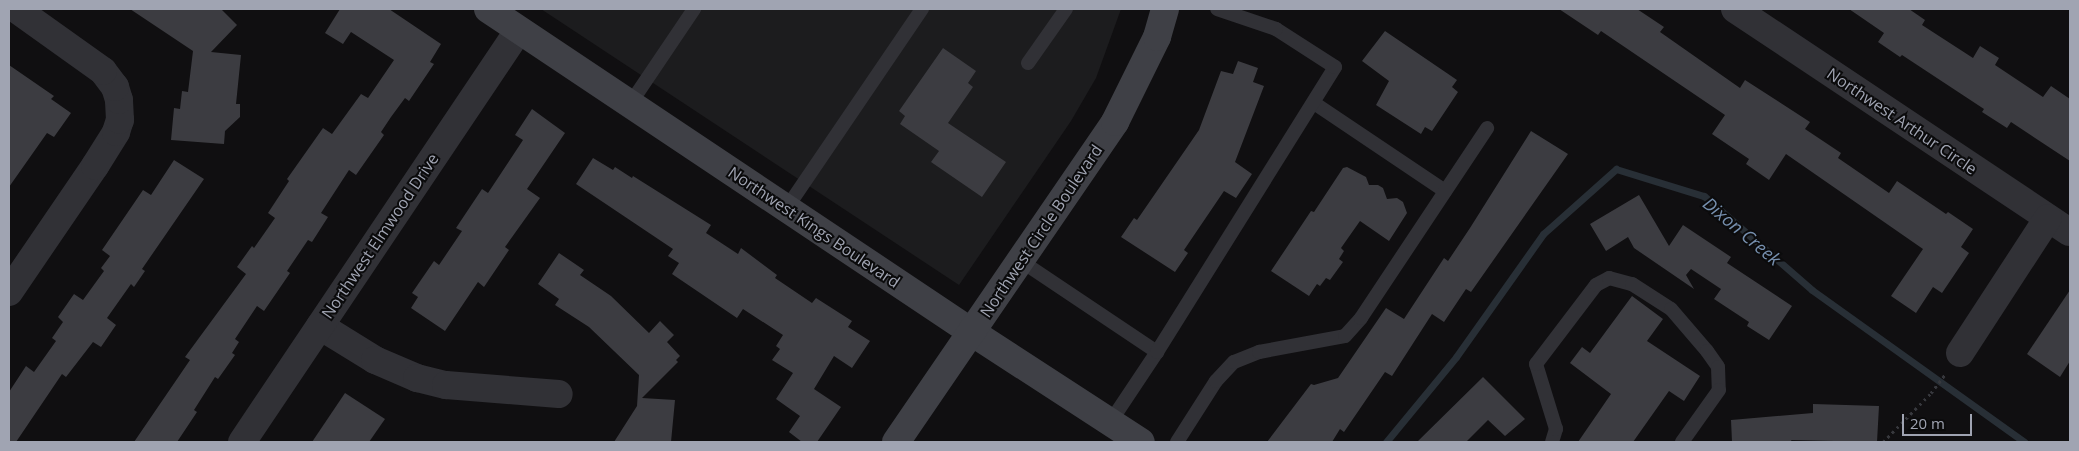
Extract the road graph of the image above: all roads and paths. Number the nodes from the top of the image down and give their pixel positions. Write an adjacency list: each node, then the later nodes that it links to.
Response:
1 (16, 9): 18 (street)
2 (488, 9): 9 (main road, Northwest Kings Boulevard)
3 (694, 9): 12 (lane)
4 (922, 9): 15 (lane)
5 (1066, 9): 10 (lane)
6 (1166, 9): 17 (main road, Northwest Circle Boulevard)
7 (1217, 9): 11 (lane)
8 (1735, 9): 16 (street, Northwest Arthur Circle)
9 (519, 30): 12 (main road, Northwest Kings Boulevard); 19 (street, Northwest Elmwood Drive)
10 (1028, 63)
11 (1314, 103): 14 (lane); 21 (lane)
12 (630, 104): 15 (main road, Northwest Kings Boulevard)
13 (1487, 128): 14 (lane)
14 (1445, 191): 28 (lane)
15 (786, 208): 20 (main road, Northwest Kings Boulevard)
16 (2059, 225): 22 (street)
17 (1021, 261): 20 (main road, Northwest Circle Boulevard); 21 (lane)
18 (9, 292)
19 (320, 326): 23 (street); 25 (street, Northwest Elmwood Drive)
20 (973, 333): 24 (main road, Northwest Kings Boulevard); 26 (main road, Northwest Circle Boulevard)
21 (1157, 352): 24 (lane)
22 (1955, 360): 31 (path)
23 (558, 394)
24 (1111, 421): 27 (main road, Northwest Kings Boulevard)
25 (242, 442)
26 (896, 442)
27 (1141, 442)
28 (1177, 442)
29 (1552, 442): 30 (lane)
30 (1682, 442)
31 (1883, 442)

